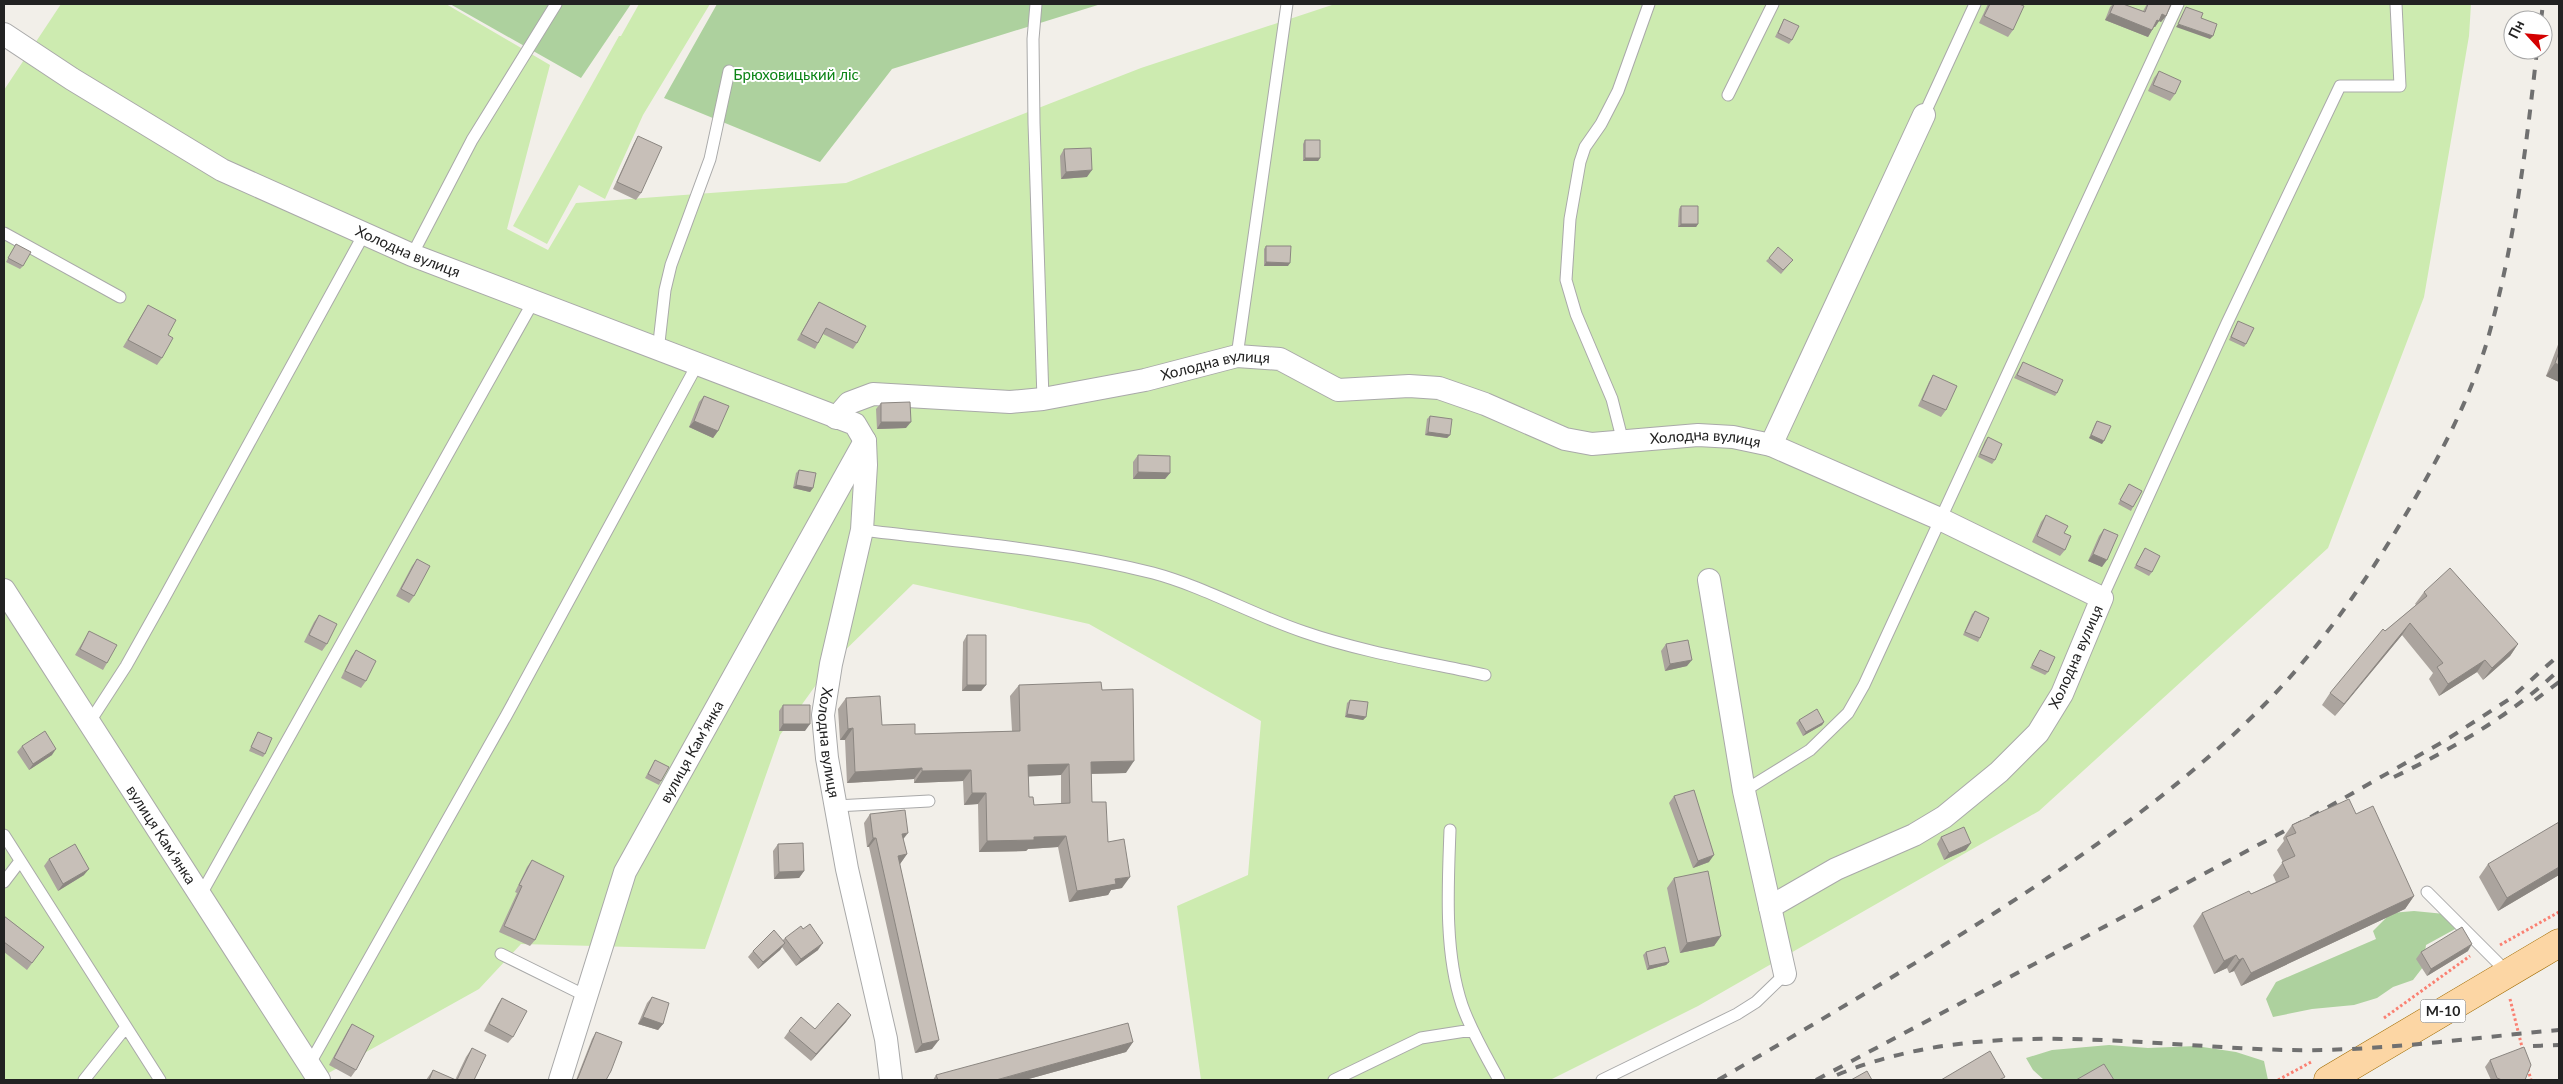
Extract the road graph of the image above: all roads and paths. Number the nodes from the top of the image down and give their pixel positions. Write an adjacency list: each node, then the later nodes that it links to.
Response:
1 (556, 4): 15 (lane)
2 (1036, 4): 21 (lane)
3 (1287, 4): 19 (lane)
4 (1649, 4): 24 (lane)
5 (1773, 4): 11 (lane)
6 (1975, 4): 12 (lane)
7 (2178, 4): 26 (lane)
8 (2396, 4): 30 (lane)
9 (4, 34): 14 (street, Холодна вулиця)
10 (729, 71): 18 (lane)
11 (1728, 95)
12 (1924, 115): 25 (street)
13 (4, 233): 16 (lane)
14 (364, 234): 15 (street, Холодна вулиця); 32 (lane)
15 (412, 255): 17 (street, Холодна вулиця)
16 (120, 297)
17 (533, 302): 18 (street, Холодна вулиця); 41 (lane)
18 (658, 351): 20 (street, Холодна вулиця)
19 (1237, 356): 21 (street, Холодна вулиця); 24 (street, Холодна вулиця)
20 (697, 365): 22 (street, Холодна вулиця); 57 (lane)
21 (1042, 399): 22 (street, Холодна вулиця)
22 (836, 418): 23 (street, Холодна вулиця)
23 (864, 442): 27 (street, Холодна вулиця); 50 (street, вулиця Камʼянка)
24 (1623, 442): 25 (street, Холодна вулиця)
25 (1771, 445): 26 (street, Холодна вулиця)
26 (1940, 519): 30 (street, Холодна вулиця); 33 (lane)
27 (862, 530): 31 (lane); 35 (street, Холодна вулиця)
28 (1709, 580): 33 (street)
29 (4, 590): 32 (street, вулиця Камʼянка)
30 (2102, 598): 42 (street, Холодна вулиця)
31 (1484, 675)
32 (89, 723): 41 (street, вулиця Камʼянка)
33 (1744, 791): 42 (street)
34 (929, 801): 35 (lane)
35 (836, 806): 61 (street, Холодна вулиця)
36 (1450, 830): 53 (lane)
37 (4, 835): 38 (lane)
38 (20, 861): 39 (lane); 52 (lane)
39 (4, 882)
40 (2428, 892): 49 (lane)
41 (200, 896): 57 (street, вулиця Камʼянка)
42 (1770, 907): 48 (street)
43 (2559, 912): 44 (path)
44 (2507, 943)
45 (2559, 943): 49 (main road, М-10)
46 (502, 954): 50 (lane)
47 (2472, 954): 51 (path)
48 (1785, 974): 64 (lane)
49 (2508, 984): 54 (path); 56 (main road, М-10)
50 (586, 996): 60 (street, вулиця Камʼянка)
51 (2379, 1022)
52 (126, 1027): 58 (lane); 59 (lane)
53 (1472, 1030): 62 (lane); 63 (lane)
54 (2523, 1052)
55 (2526, 1062): 66 (path)
56 (2321, 1070): 65 (path)
57 (314, 1073)
58 (84, 1080)
59 (160, 1080)
60 (560, 1080)
61 (890, 1080)
62 (1334, 1080)
63 (1499, 1080)
64 (1602, 1080)
65 (2278, 1080)
66 (2531, 1080)

